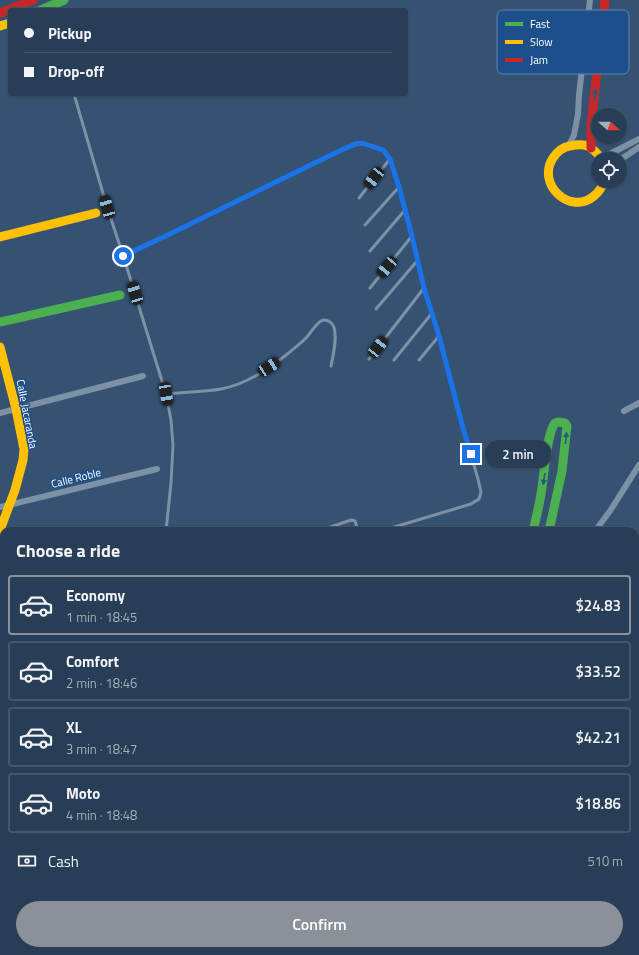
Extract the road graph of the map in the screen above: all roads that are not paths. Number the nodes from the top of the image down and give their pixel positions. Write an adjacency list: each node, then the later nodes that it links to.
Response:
1 (33, 0): 5 (street)
2 (64, 0): 6 (street)
3 (590, 0): 7 (street)
4 (605, 0): 8 (street, one-way to 4)
5 (13, 8)
6 (47, 8)
7 (589, 10)
8 (604, 10)
9 (581, 74): 13 (street)
10 (597, 74): 15 (street, one-way to 10)
11 (75, 96): 29 (lane)
12 (639, 139): 17 (street)
13 (569, 145): 15 (street); 21 (street)
14 (639, 147): 18 (street)
15 (592, 148): 16 (street)
16 (596, 152)
17 (615, 152)
18 (627, 155)
19 (390, 159): 20 (lane); 22 (lane); 29 (lane)
20 (399, 187): 23 (lane); 25 (lane)
21 (602, 188)
22 (359, 198)
23 (405, 210): 26 (lane); 28 (lane)
24 (96, 213): 27 (street)
25 (365, 225)
26 (412, 236): 30 (lane); 31 (lane)
27 (0, 237)
28 (370, 251)
29 (123, 256): 44 (lane)
30 (418, 260): 32 (lane); 34 (lane)
31 (370, 288)
32 (424, 288): 35 (lane); 39 (lane)
33 (120, 295): 36 (street)
34 (376, 309)
35 (432, 313): 37 (lane); 40 (lane)
36 (0, 322)
37 (439, 336): 41 (lane); 58 (lane)
38 (0, 348): 46 (street, Calle Jacaranda)
39 (369, 359)
40 (394, 360)
41 (419, 360)
42 (331, 366): 44 (lane)
43 (143, 376): 46 (street)
44 (166, 394): 55 (lane)
45 (638, 406): 47 (street)
46 (16, 409): 48 (street); 53 (street, Calle Jacaranda)
47 (624, 411)
48 (0, 413)
49 (548, 445): 50 (street); 59 (street, one-way to 59); 60 (street, one-way to 49)
50 (495, 461)
51 (639, 465): 61 (street)
52 (157, 469): 53 (street, Calle Roble)
53 (4, 506): 54 (street, Calle Jacaranda)
54 (0, 527)
55 (166, 527)
56 (331, 527): 57 (lane)
57 (357, 527)
58 (394, 527)
59 (534, 527)
60 (550, 527)
61 (598, 527)

